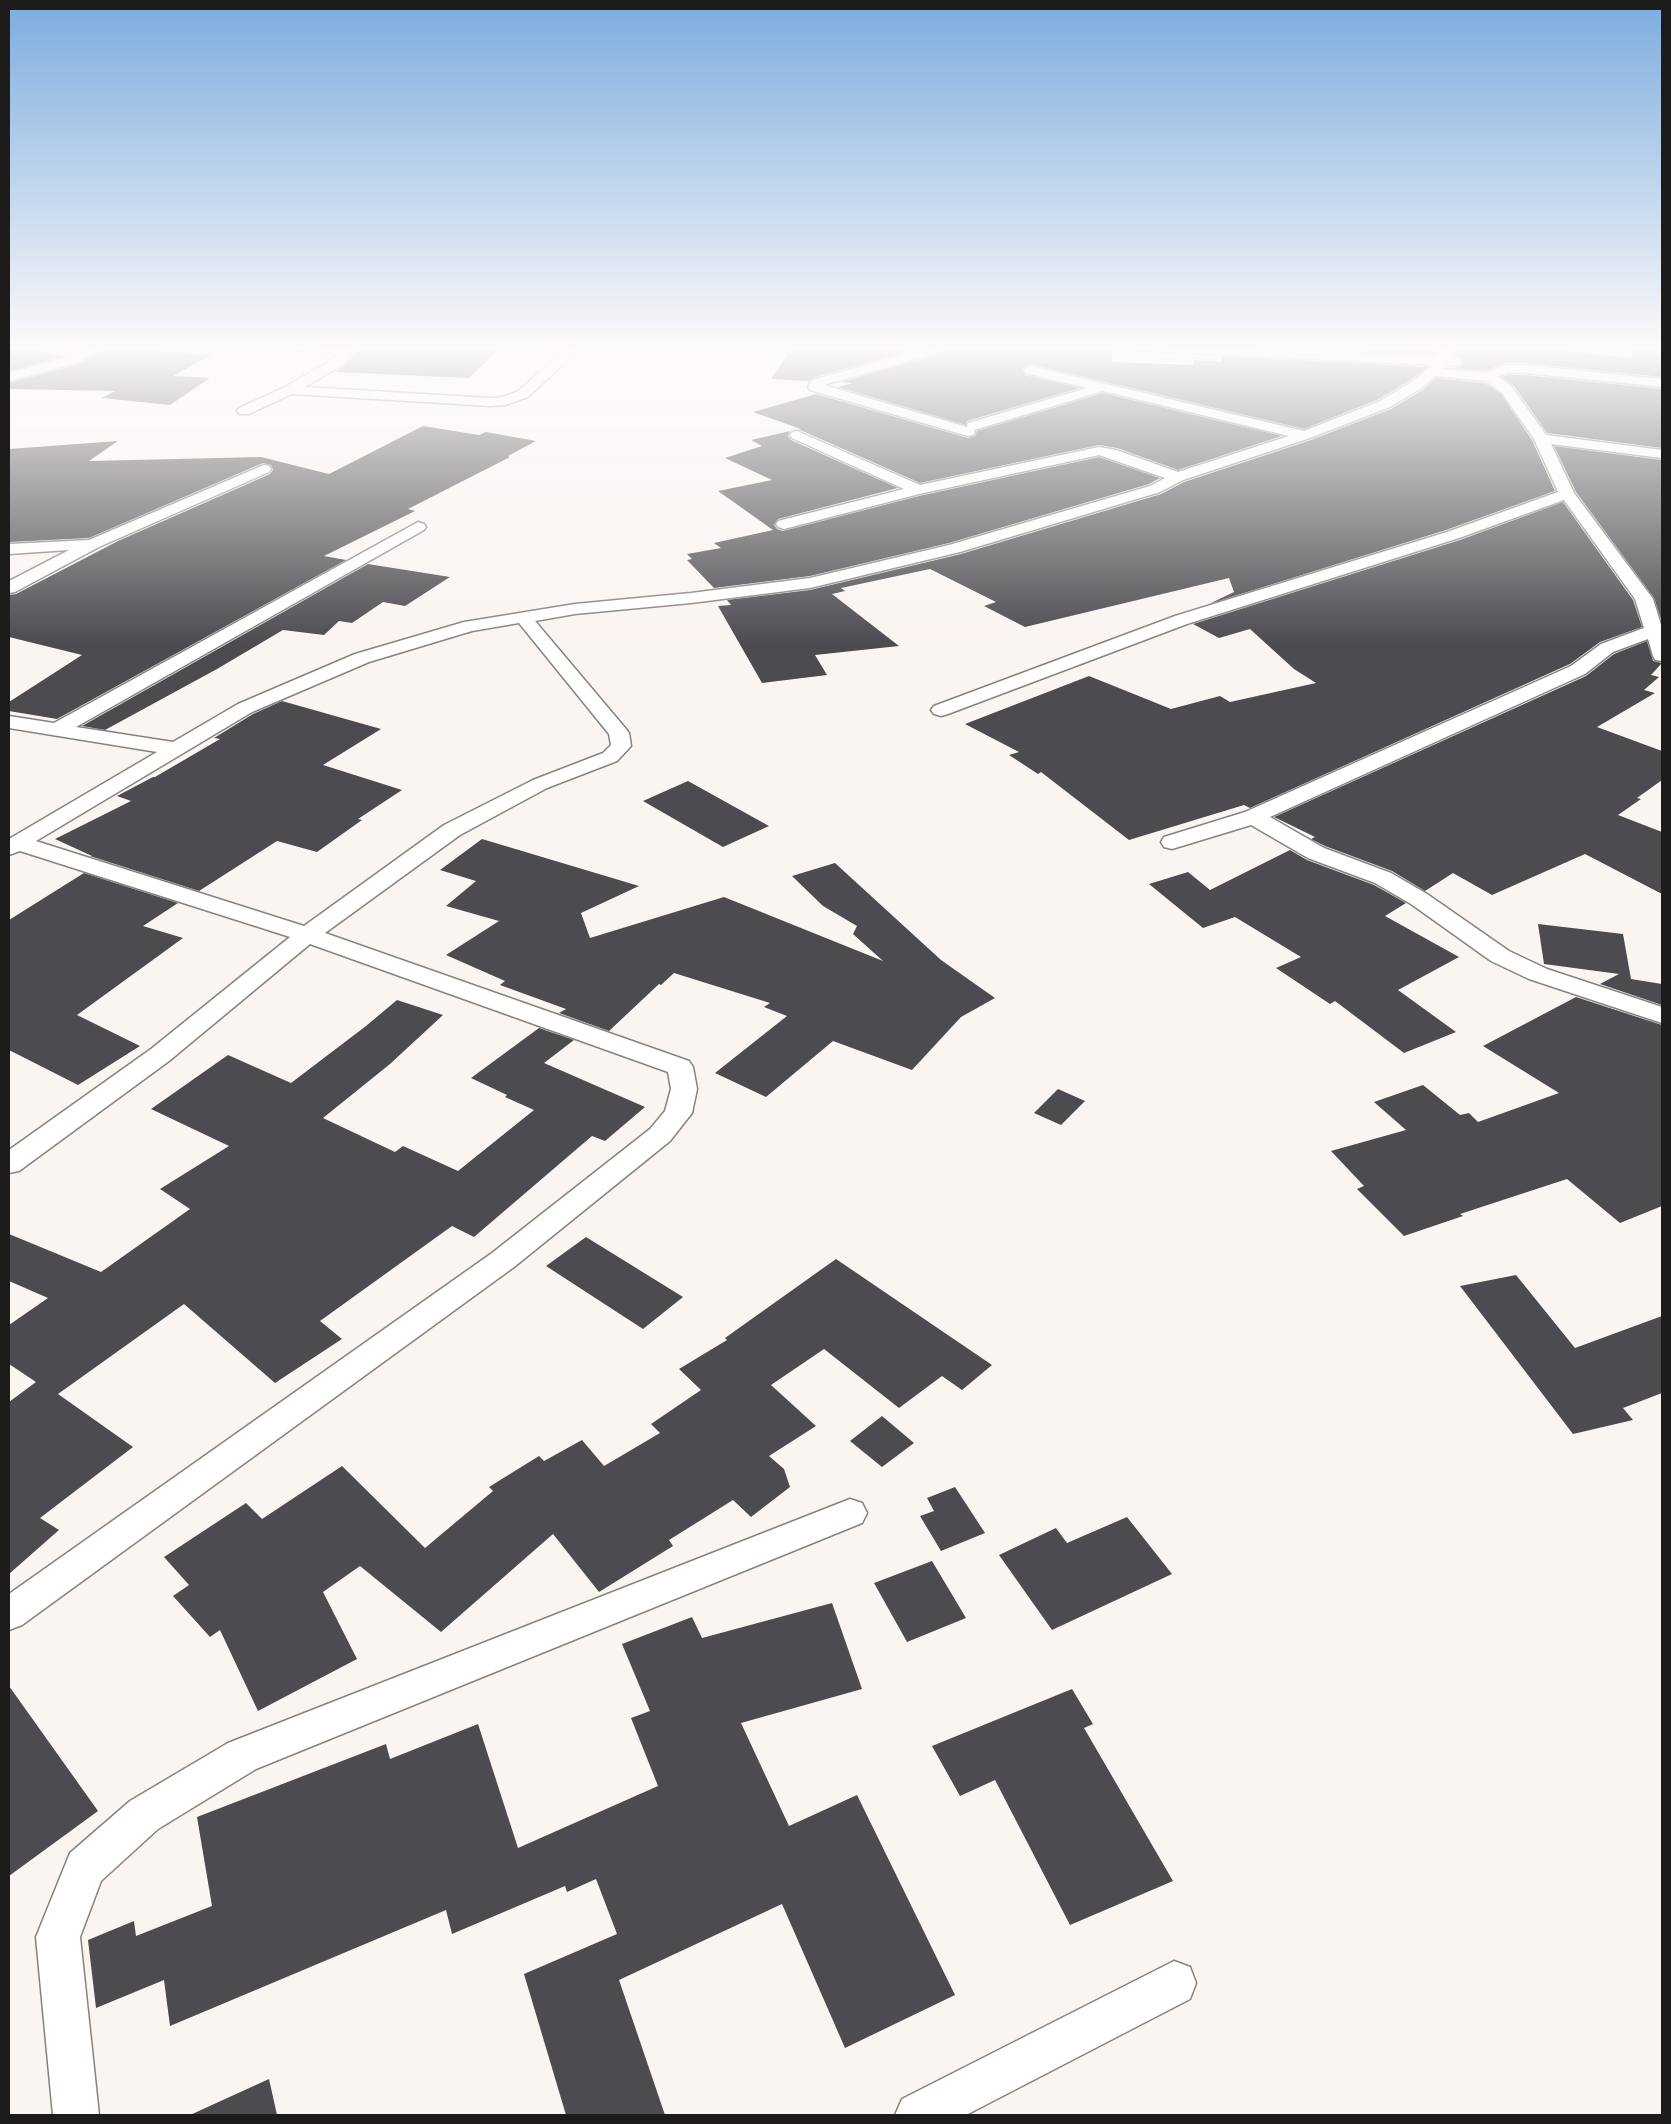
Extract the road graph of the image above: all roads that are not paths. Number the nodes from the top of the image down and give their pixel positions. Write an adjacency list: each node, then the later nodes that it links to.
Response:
1 (819, 445): 8 (street)
2 (1274, 445): 7 (street)
3 (1544, 445): 9 (street)
4 (1590, 445): 5 (street)
5 (1662, 454)
6 (264, 469): 12 (street)
7 (1178, 477): 8 (street); 15 (street)
8 (918, 490): 10 (street)
9 (1567, 494): 16 (street); 18 (street)
10 (784, 524)
11 (418, 527): 20 (street)
12 (93, 544): 13 (street); 14 (street)
13 (9, 549)
14 (9, 588)
15 (522, 617): 21 (street); 25 (street)
16 (1654, 630): 17 (street); 22 (street)
17 (1662, 656)
18 (941, 710)
19 (9, 722): 20 (street)
20 (56, 730): 21 (street)
21 (176, 749): 24 (street)
22 (1253, 817): 23 (street); 26 (street)
23 (1172, 842)
24 (14, 846): 25 (street)
25 (307, 935): 27 (street); 29 (street)
26 (1662, 1014)
27 (9, 1164)
28 (850, 1513): 31 (street)
29 (9, 1614)
30 (1174, 1983): 32 (street)
31 (76, 2115)
32 (918, 2115)

